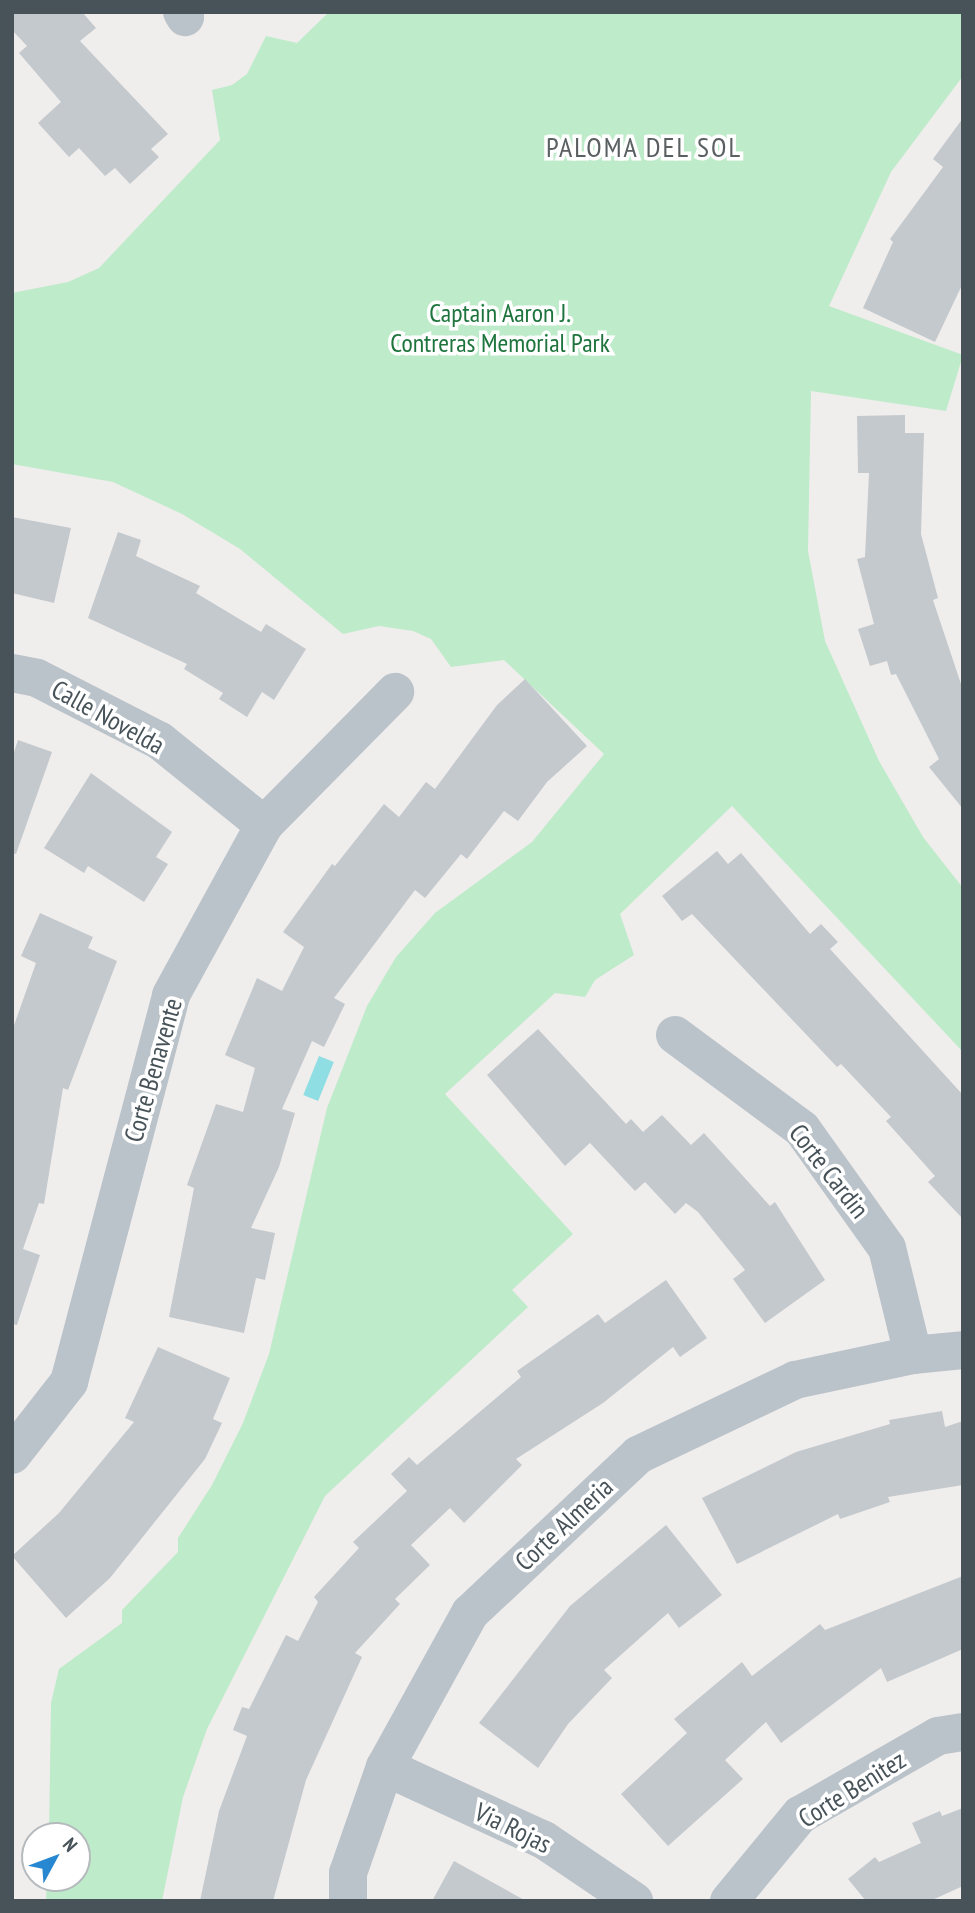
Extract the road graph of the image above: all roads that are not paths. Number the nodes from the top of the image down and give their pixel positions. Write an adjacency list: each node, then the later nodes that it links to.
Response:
1 (12, 673): 3 (street, Calle Novelda)
2 (395, 692): 3 (street, Corte Benavente)
3 (264, 825): 7 (street, Corte Benavente)
4 (675, 1035): 6 (street, Corte Cardin)
5 (963, 1350): 6 (street, Corte Almeria)
6 (913, 1355): 9 (street, Corte Almeria)
7 (12, 1455)
8 (963, 1732): 12 (street, Corte Benitez)
9 (385, 1767): 10 (street, Corte Almeria); 11 (street, Via Rojas)
10 (348, 1901)
11 (634, 1901)
12 (729, 1901)

